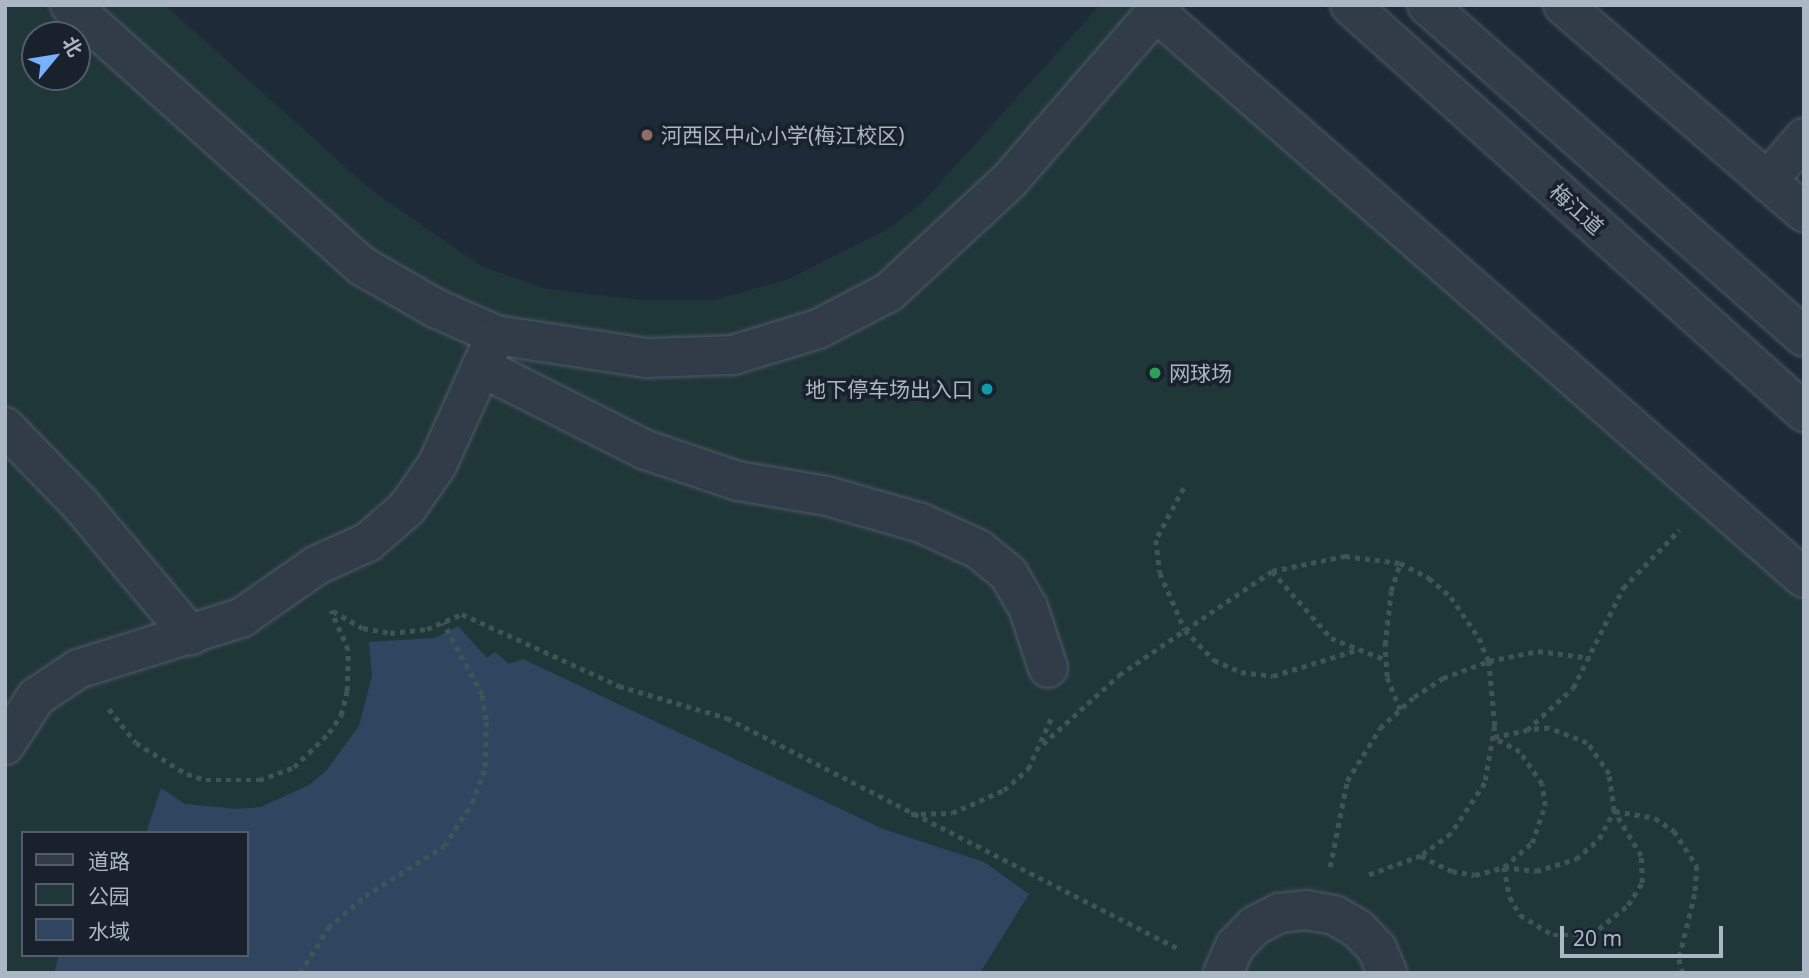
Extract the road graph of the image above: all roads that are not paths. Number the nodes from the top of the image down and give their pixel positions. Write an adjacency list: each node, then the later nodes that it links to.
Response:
1 (69, 5): 10 (street)
2 (1350, 5): 11 (street, 梅江道)
3 (1427, 5): 9 (street)
4 (1563, 5): 7 (street)
5 (1159, 9): 10 (street); 13 (street)
6 (1804, 138): 7 (street)
7 (1768, 181): 8 (street)
8 (1804, 212)
9 (1804, 337)
10 (489, 351): 14 (street); 15 (street)
11 (1804, 412)
12 (5, 427): 14 (street)
13 (1804, 578)
14 (191, 636): 16 (street)
15 (1048, 668)
16 (5, 744)
17 (1223, 972): 18 (street)
18 (1387, 973)

